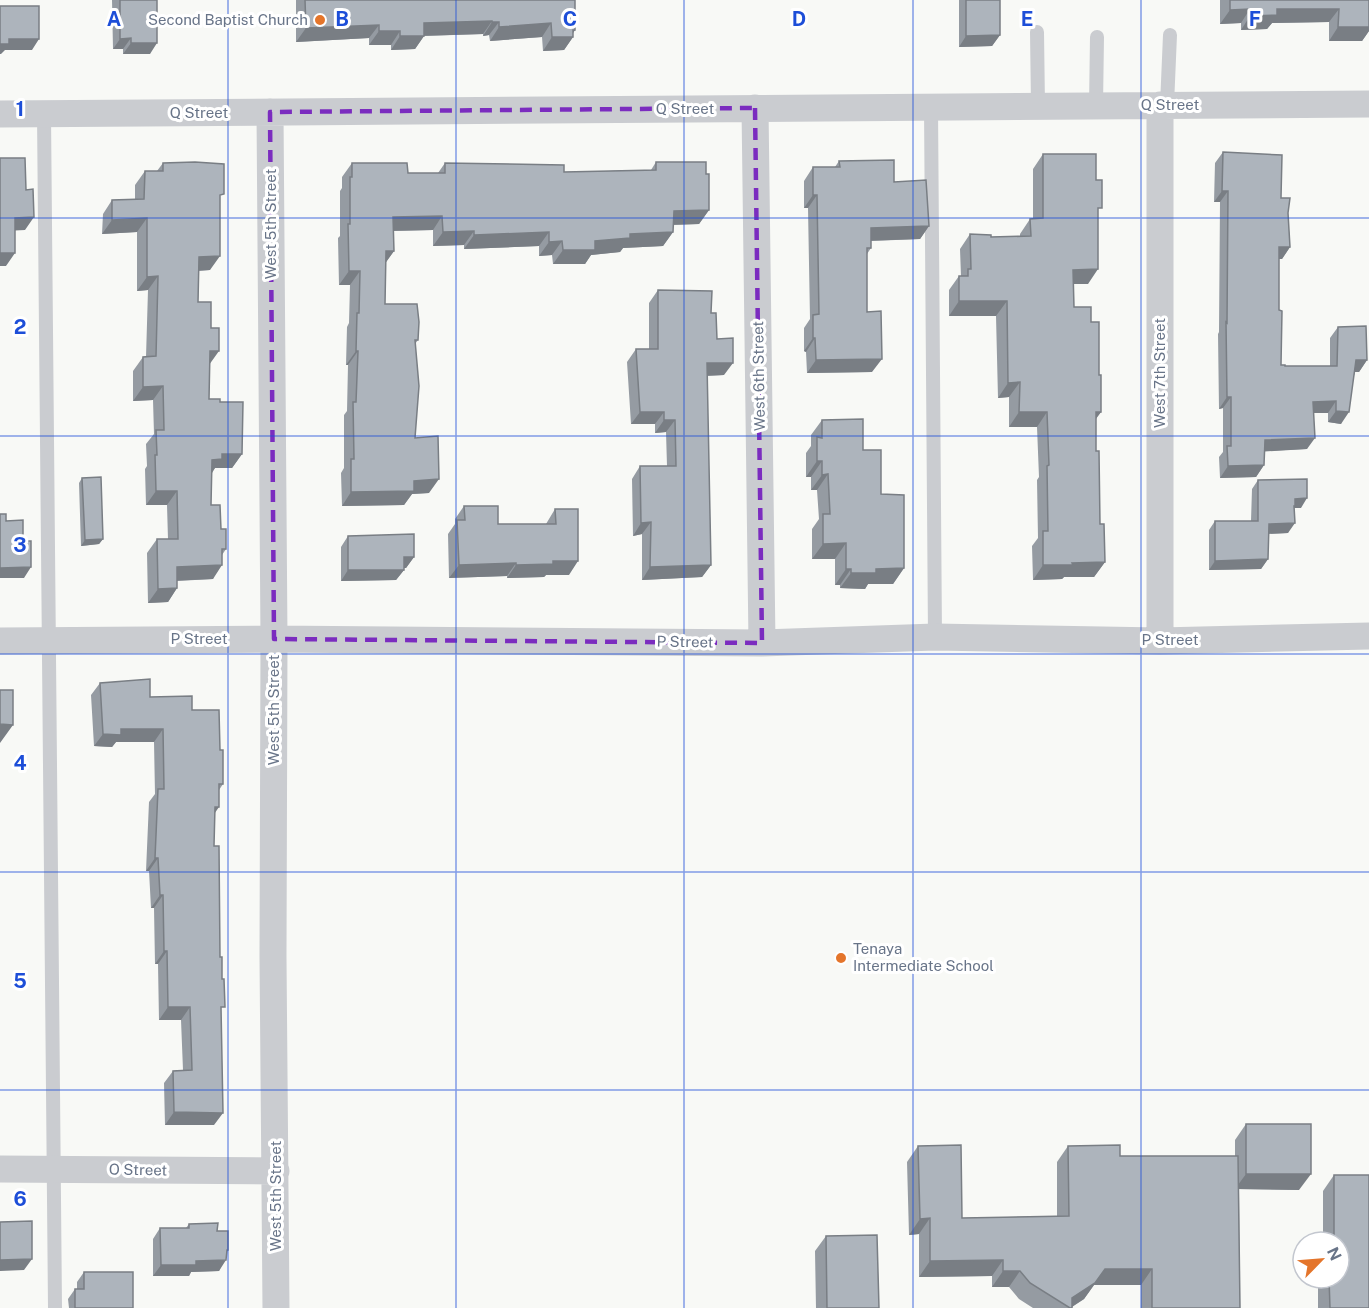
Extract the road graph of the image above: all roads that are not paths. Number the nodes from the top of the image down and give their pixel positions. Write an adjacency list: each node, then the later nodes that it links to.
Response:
1 (1037, 32): 6 (lane)
2 (1170, 34): 5 (lane)
3 (1097, 37): 7 (lane)
4 (1369, 104): 5 (street, Q Street)
5 (1164, 105): 7 (street, Q Street); 17 (street, West 7th Street)
6 (1038, 106): 7 (street, Q Street); 8 (street, Q Street)
7 (1096, 106)
8 (931, 107): 9 (street, Q Street); 14 (lane)
9 (755, 108): 10 (street, Q Street); 19 (street, West 6th Street)
10 (270, 112): 12 (street, Q Street); 15 (street, West 5th Street)
11 (0, 114): 12 (street, Q Street)
12 (44, 114): 16 (lane)
13 (1369, 636): 17 (street, P Street)
14 (935, 637): 17 (street, P Street); 19 (street, P Street)
15 (274, 639): 16 (street, P Street); 19 (street, P Street); 22 (street, West 5th Street)
16 (49, 640): 18 (street, P Street); 21 (lane)
17 (1160, 640)
18 (0, 641)
19 (762, 643)
20 (0, 1169): 21 (street, O Street)
21 (54, 1169): 22 (street, O Street); 23 (lane)
22 (276, 1171): 24 (street, West 5th Street)
23 (55, 1308)
24 (276, 1308)

